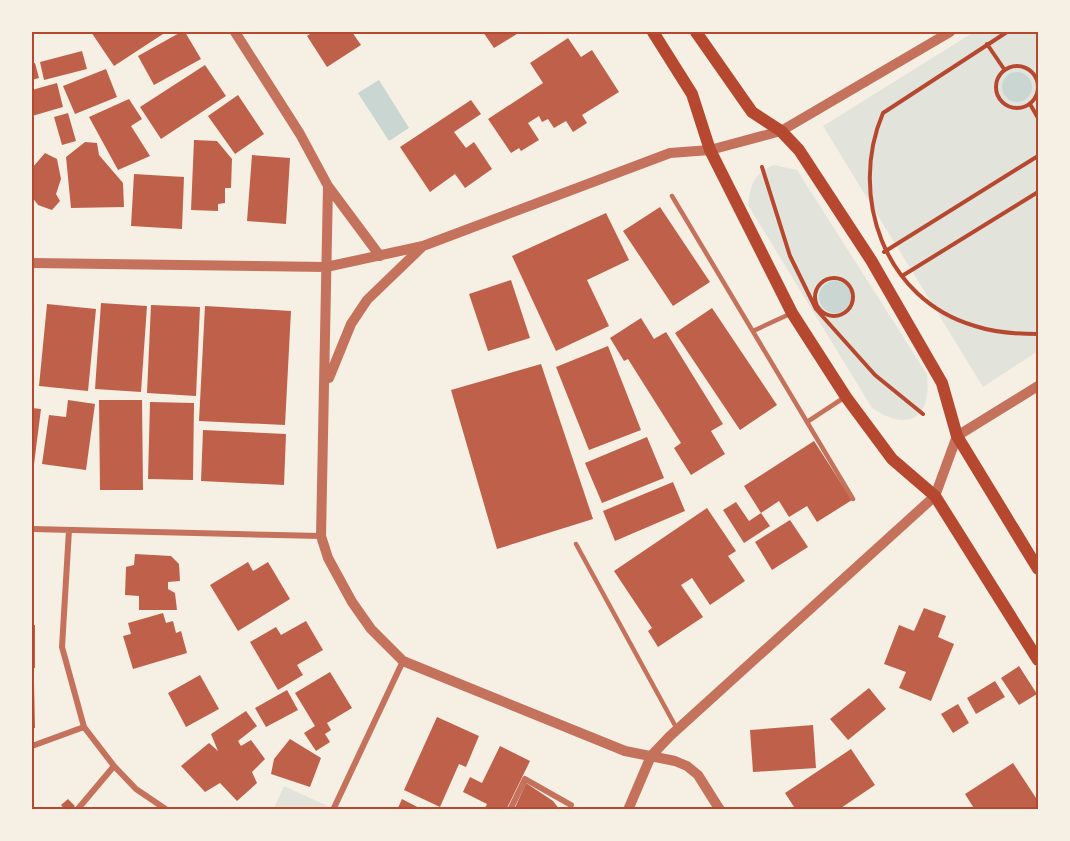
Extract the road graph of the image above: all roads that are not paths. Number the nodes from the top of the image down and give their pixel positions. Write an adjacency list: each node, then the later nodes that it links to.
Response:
1 (235, 32): 7 (street)
2 (653, 32): 6 (main road)
3 (696, 32): 5 (main road)
4 (950, 32): 5 (street)
5 (781, 131): 6 (street); 19 (main road)
6 (710, 150): 9 (street); 13 (main road)
7 (328, 186): 10 (street); 12 (street)
8 (672, 196): 14 (lane)
9 (423, 246): 10 (street); 15 (street)
10 (380, 256): 12 (street)
11 (32, 262): 12 (street)
12 (326, 267): 15 (street)
13 (792, 313): 14 (lane); 17 (main road)
14 (753, 332): 18 (lane)
15 (326, 384): 24 (street)
16 (1038, 386): 19 (street)
17 (846, 397): 18 (lane); 20 (main road)
18 (807, 422): 21 (lane)
19 (957, 436): 20 (street); 26 (main road)
20 (935, 496): 27 (main road); 30 (street)
21 (853, 499)
22 (32, 529): 23 (street)
23 (69, 530): 24 (street); 29 (street)
24 (321, 536): 28 (street)
25 (576, 544): 30 (lane)
26 (1038, 569)
27 (1038, 660)
28 (403, 661): 32 (street); 37 (street)
29 (84, 727): 31 (street); 33 (street)
30 (678, 730): 32 (street)
31 (32, 746)
32 (651, 756): 39 (street); 40 (street)
33 (114, 766): 35 (street); 36 (street)
34 (571, 805): 38 (street)
35 (77, 810)
36 (167, 810)
37 (333, 810)
38 (510, 810)
39 (628, 810)
40 (720, 810)

